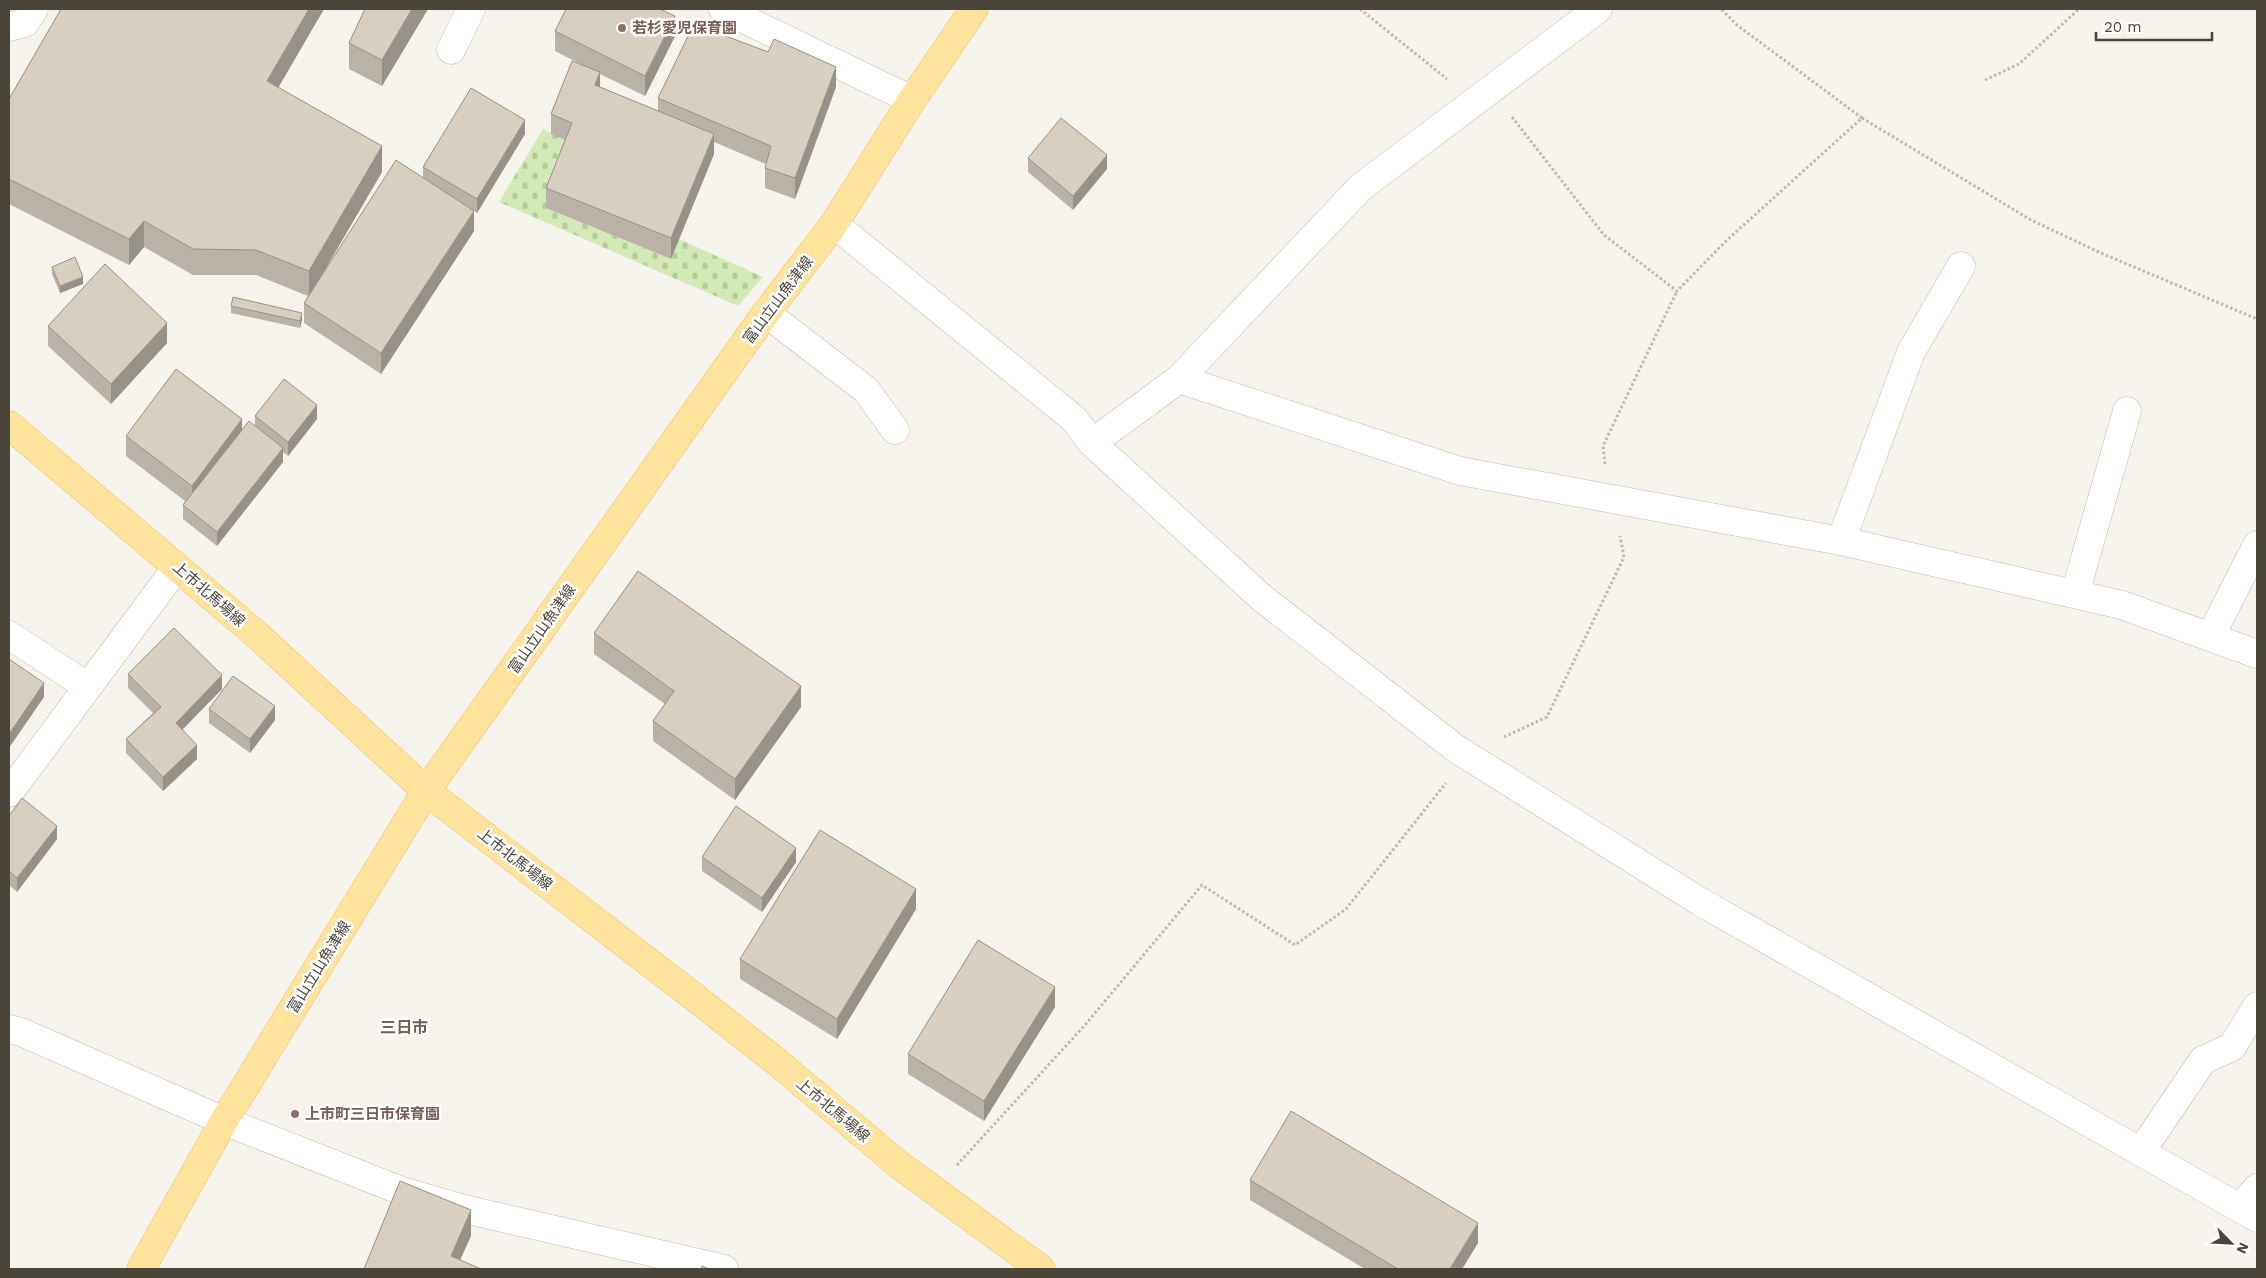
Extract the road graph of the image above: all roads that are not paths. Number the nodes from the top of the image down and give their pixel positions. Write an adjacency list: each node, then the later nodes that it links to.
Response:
1 (34, 9): 6 (street)
2 (471, 9): 7 (street)
3 (723, 9): 8 (street)
4 (974, 9): 8 (main road, 富山立山魚津線)
5 (1598, 9): 12 (street)
6 (9, 27)
7 (450, 50)
8 (912, 100): 9 (main road, 富山立山魚津線)
9 (834, 224): 11 (main road, 富山立山魚津線); 16 (street)
10 (1961, 266): 17 (street)
11 (766, 314): 15 (street); 25 (main road, 富山立山魚津線)
12 (1179, 380): 16 (street); 17 (street)
13 (2127, 411): 20 (street)
14 (9, 425): 19 (main road, 上市北馬場線)
15 (895, 430)
16 (1092, 443): 30 (street)
17 (1841, 541): 20 (street)
18 (2257, 545): 22 (street)
19 (177, 567): 24 (street); 25 (main road, 上市北馬場線)
20 (2075, 594): 22 (street)
21 (9, 635): 24 (street)
22 (2210, 637): 23 (street)
23 (2257, 654)
24 (88, 688): 26 (street)
25 (426, 791): 29 (main road, 富山立山魚津線); 35 (main road, 上市北馬場線)
26 (9, 793)
27 (2257, 1006): 30 (street)
28 (9, 1028): 29 (street)
29 (224, 1121): 32 (street); 33 (main road, 富山立山魚津線)
30 (2142, 1150): 31 (street)
31 (2252, 1205)
32 (649, 1261): 34 (street)
33 (141, 1269)
34 (724, 1269)
35 (1041, 1269)

